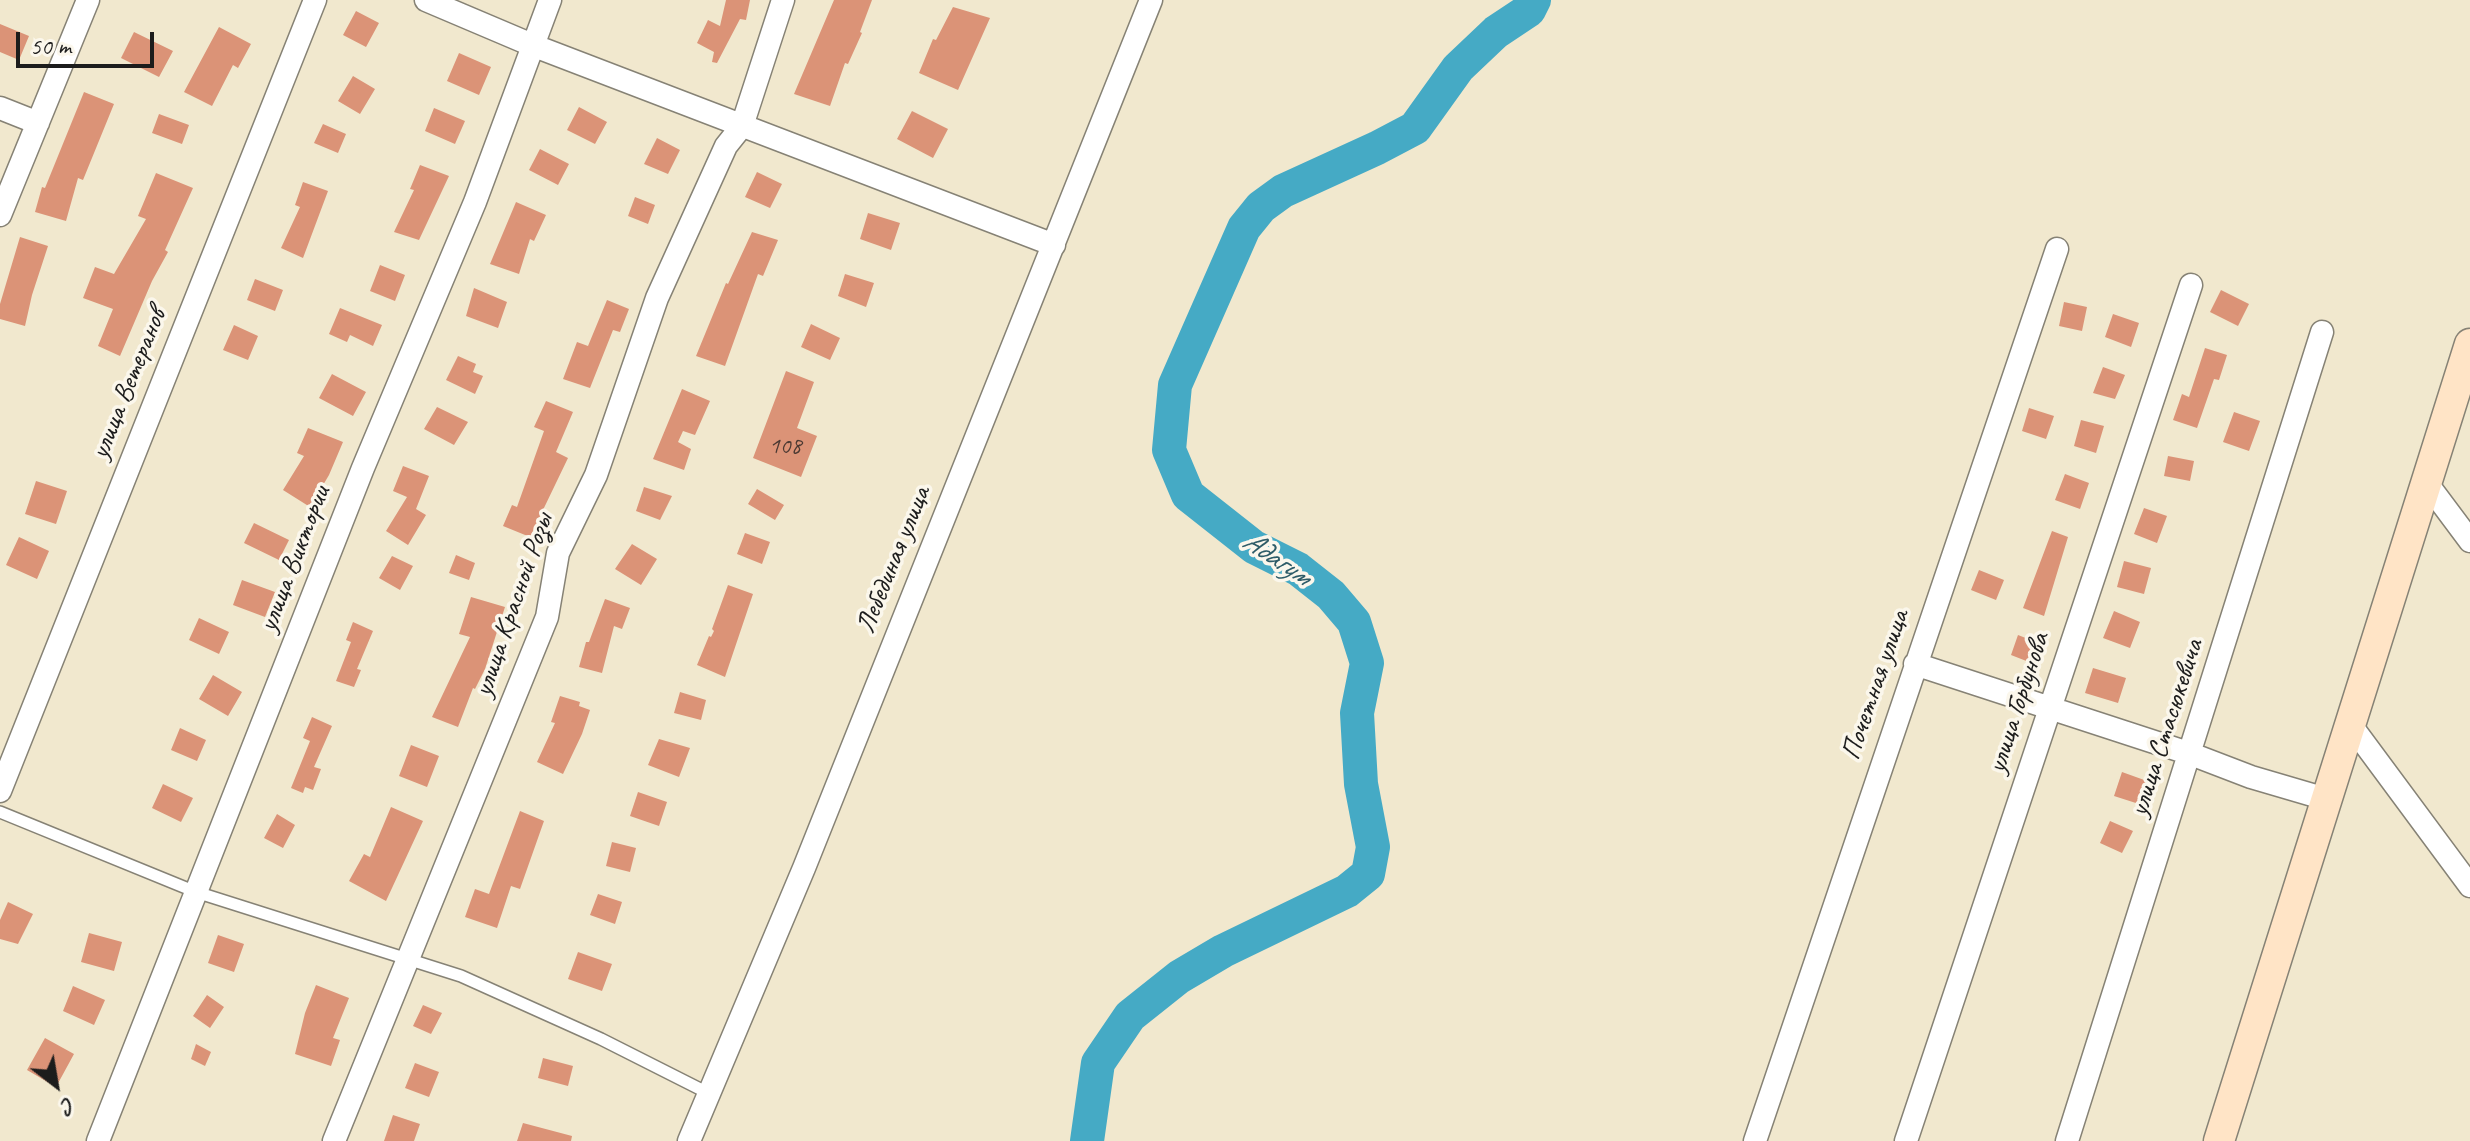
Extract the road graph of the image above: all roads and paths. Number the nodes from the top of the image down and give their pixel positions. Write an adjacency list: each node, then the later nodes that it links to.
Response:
1 (88, 0): 9 (street)
2 (315, 0): 23 (street, улица Ветеранов)
3 (426, 0): 7 (street)
4 (550, 0): 7 (street, улица Виктории)
5 (783, 0): 10 (street, улица Красной Розы)
6 (1151, 0): 12 (street, Лебединая улица)
7 (532, 45): 10 (street); 27 (street, улица Виктории)
8 (0, 108): 9 (street)
9 (38, 123): 11 (street)
10 (742, 126): 12 (street); 28 (street, улица Красной Розы)
11 (0, 215)
12 (1054, 245): 29 (street, Лебединая улица)
13 (2057, 249): 19 (street, Почетная улица)
14 (2191, 285): 20 (street, улица Горбунова)
15 (2322, 332): 22 (street, улица Стасюкевича)
16 (2470, 344): 17 (main road)
17 (2426, 482): 18 (street); 21 (main road)
18 (2470, 541)
19 (1915, 664): 20 (street); 33 (street, Почетная улица)
20 (2048, 707): 22 (street); 34 (street, улица Горбунова)
21 (2350, 724): 24 (main road); 26 (street)
22 (2191, 754): 24 (street); 35 (street, улица Стасюкевича)
23 (0, 791)
24 (2326, 799): 36 (main road)
25 (0, 812): 27 (lane)
26 (2470, 886)
27 (196, 892): 28 (lane); 30 (street, улица Виктории)
28 (409, 958): 29 (lane); 31 (street, улица Красной Розы)
29 (708, 1093): 32 (street, Лебединая улица)
30 (98, 1141)
31 (334, 1141)
32 (689, 1141)
33 (1755, 1141)
34 (1906, 1141)
35 (2067, 1141)
36 (2219, 1141)

